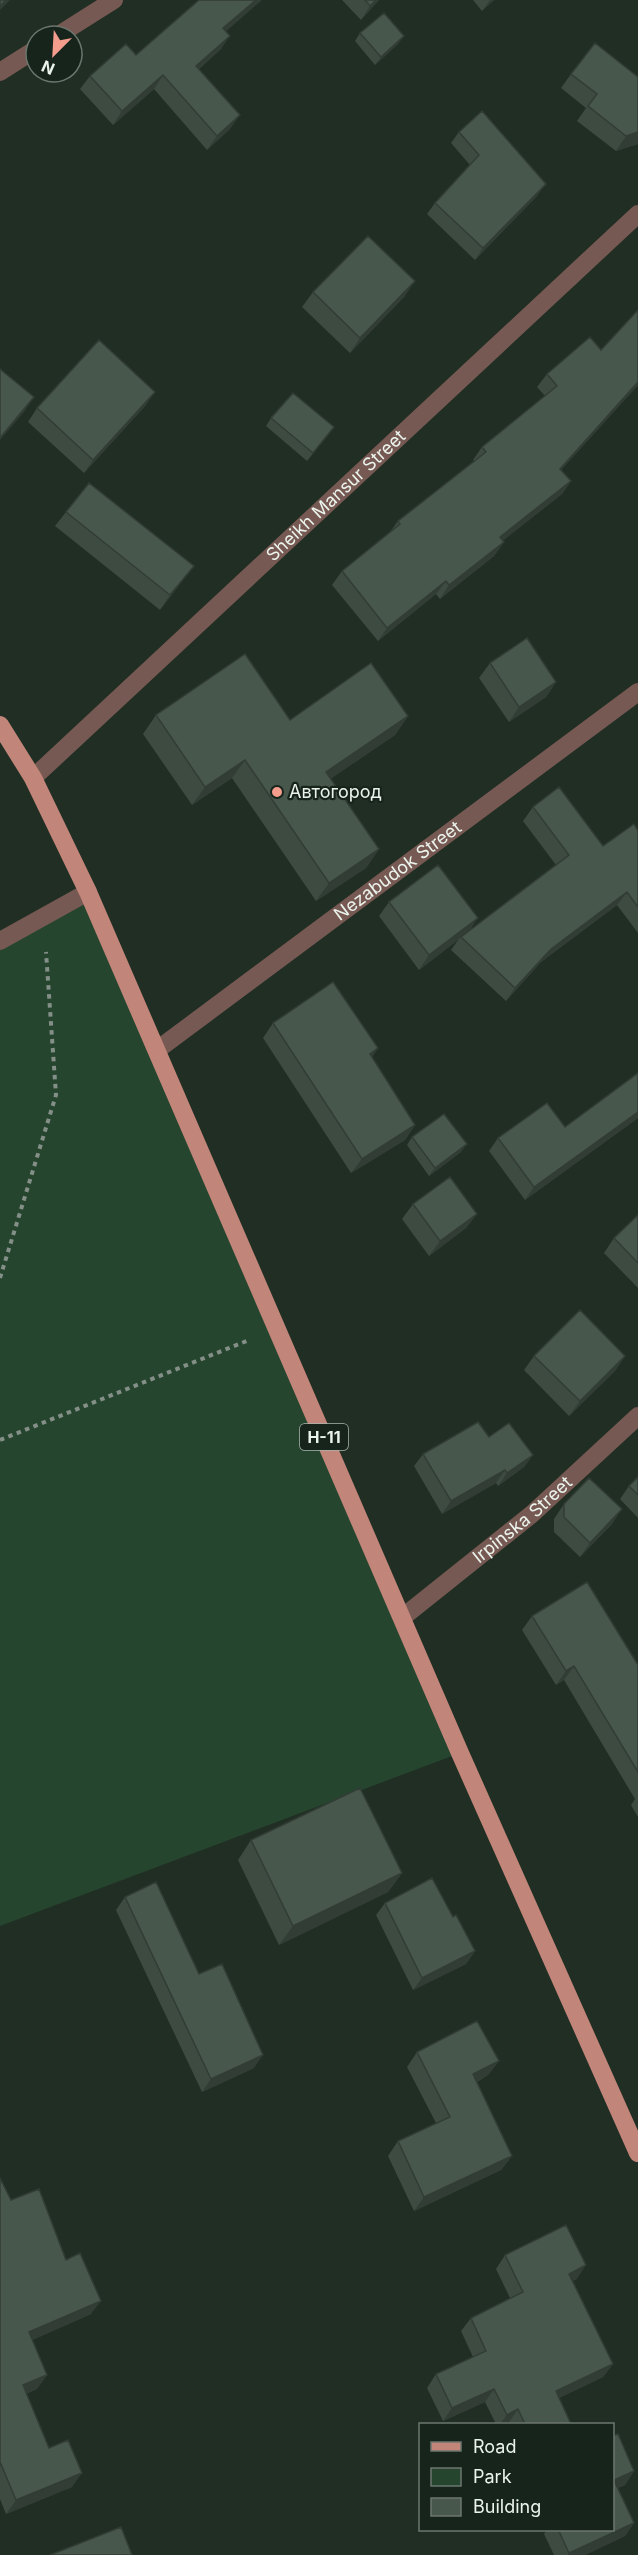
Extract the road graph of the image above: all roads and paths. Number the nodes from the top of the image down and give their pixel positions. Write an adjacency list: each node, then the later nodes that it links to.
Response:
1 (114, 0): 2 (street)
2 (76, 24)
3 (24, 57): 4 (street)
4 (0, 72)
5 (638, 214): 8 (street, Sheikh Mansur Street)
6 (638, 692): 12 (street, Nezabudok Street)
7 (0, 725): 8 (main road, Н-11)
8 (33, 778): 9 (main road, Н-11)
9 (88, 891): 10 (street); 12 (main road, Н-11)
10 (43, 916): 11 (street); 13 (path)
11 (0, 941)
12 (157, 1050): 14 (main road, Н-11)
13 (0, 1278)
14 (277, 1328): 16 (path); 17 (main road, Н-11)
15 (638, 1416): 17 (street, Irpinska Street)
16 (0, 1440)
17 (403, 1617): 18 (main road, Н-11)
18 (638, 2153)

